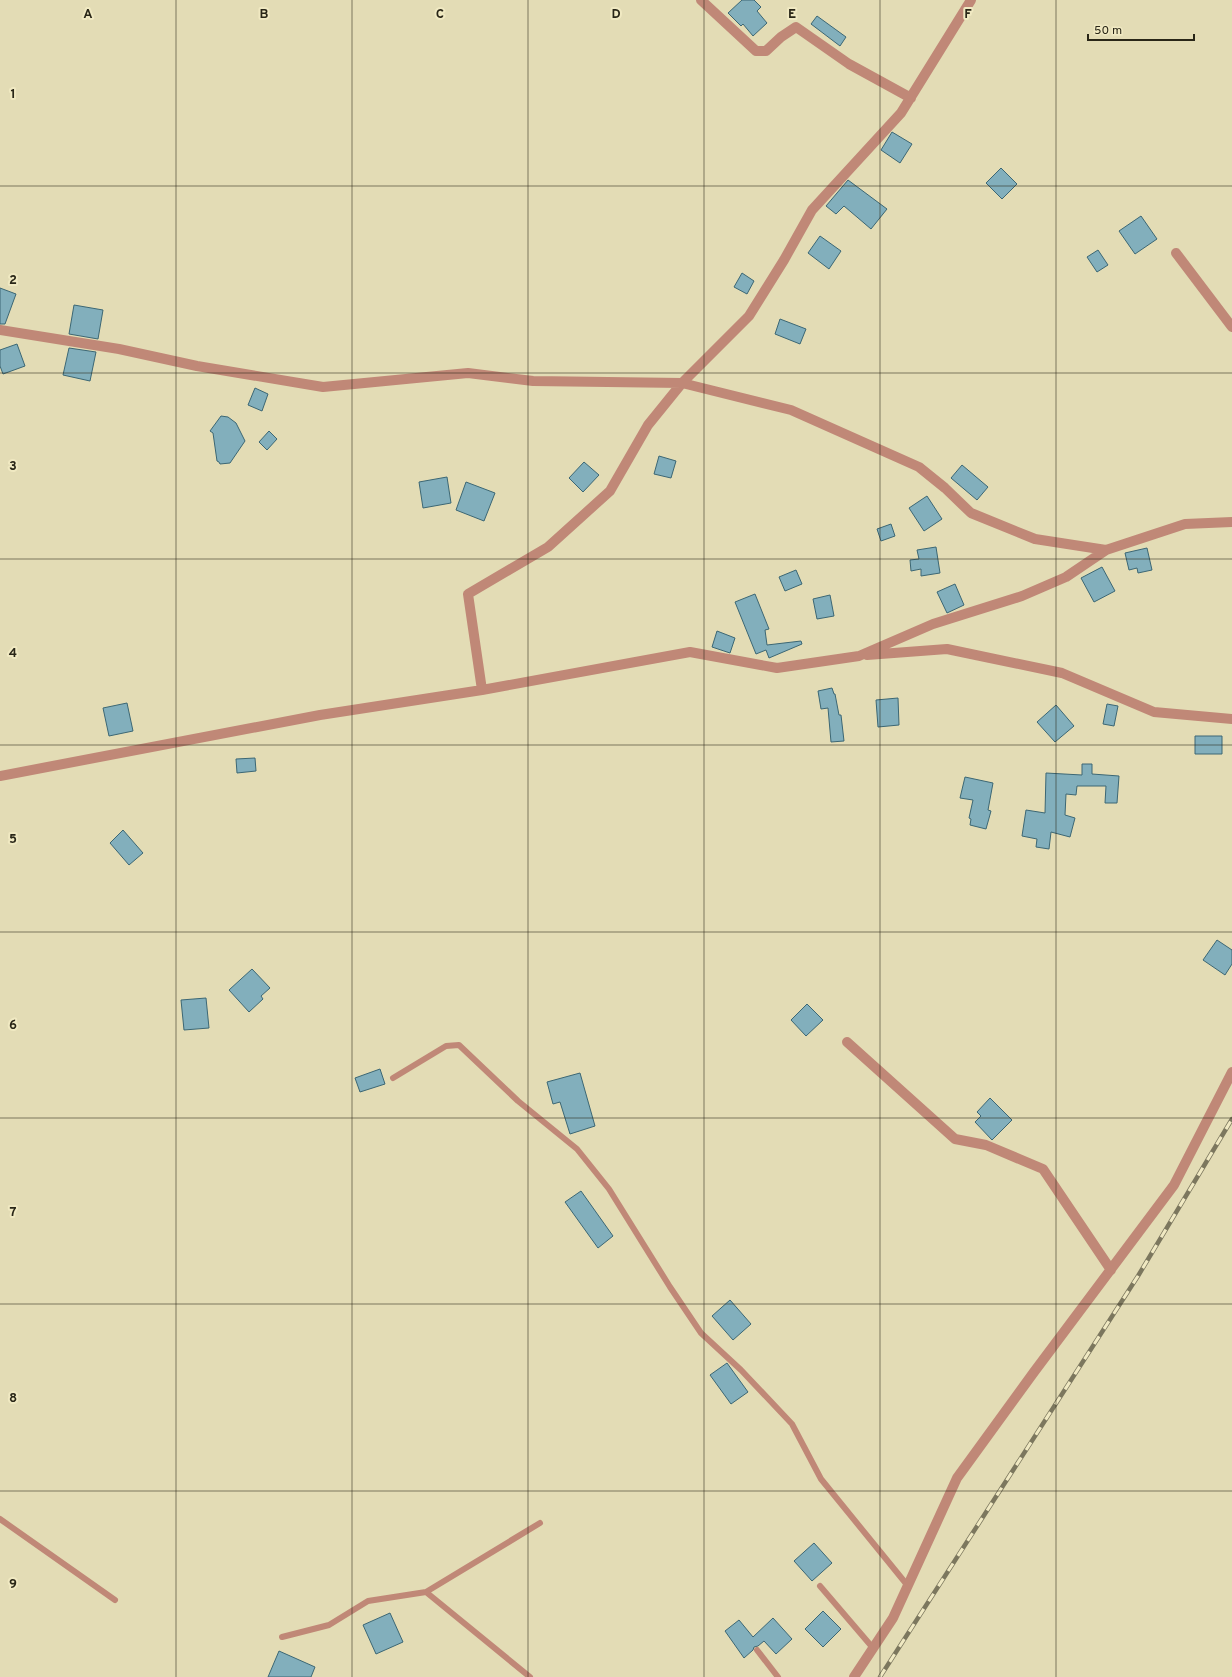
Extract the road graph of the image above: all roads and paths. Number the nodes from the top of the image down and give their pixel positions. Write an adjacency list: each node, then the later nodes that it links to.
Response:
1 (701, 0): 3 (street)
2 (971, 0): 3 (street)
3 (910, 98): 7 (street)
4 (1176, 254): 5 (street)
5 (1232, 327)
6 (0, 330): 7 (street)
7 (682, 383): 9 (street); 11 (street)
8 (1232, 522): 9 (street)
9 (1106, 550): 10 (street)
10 (859, 656): 11 (street); 12 (street)
11 (482, 690): 13 (street)
12 (1232, 719)
13 (0, 776)
14 (847, 1042): 17 (street)
15 (1232, 1072): 17 (street)
16 (393, 1078): 21 (lane)
17 (1111, 1270): 21 (street)
18 (0, 1519): 23 (lane)
19 (540, 1523): 22 (lane)
20 (820, 1586): 25 (lane)
21 (908, 1586): 25 (street)
22 (426, 1592): 24 (lane); 27 (lane)
23 (115, 1600)
24 (282, 1637)
25 (873, 1648): 29 (street)
26 (757, 1650): 28 (lane)
27 (530, 1677)
28 (778, 1677)
29 (854, 1677)

